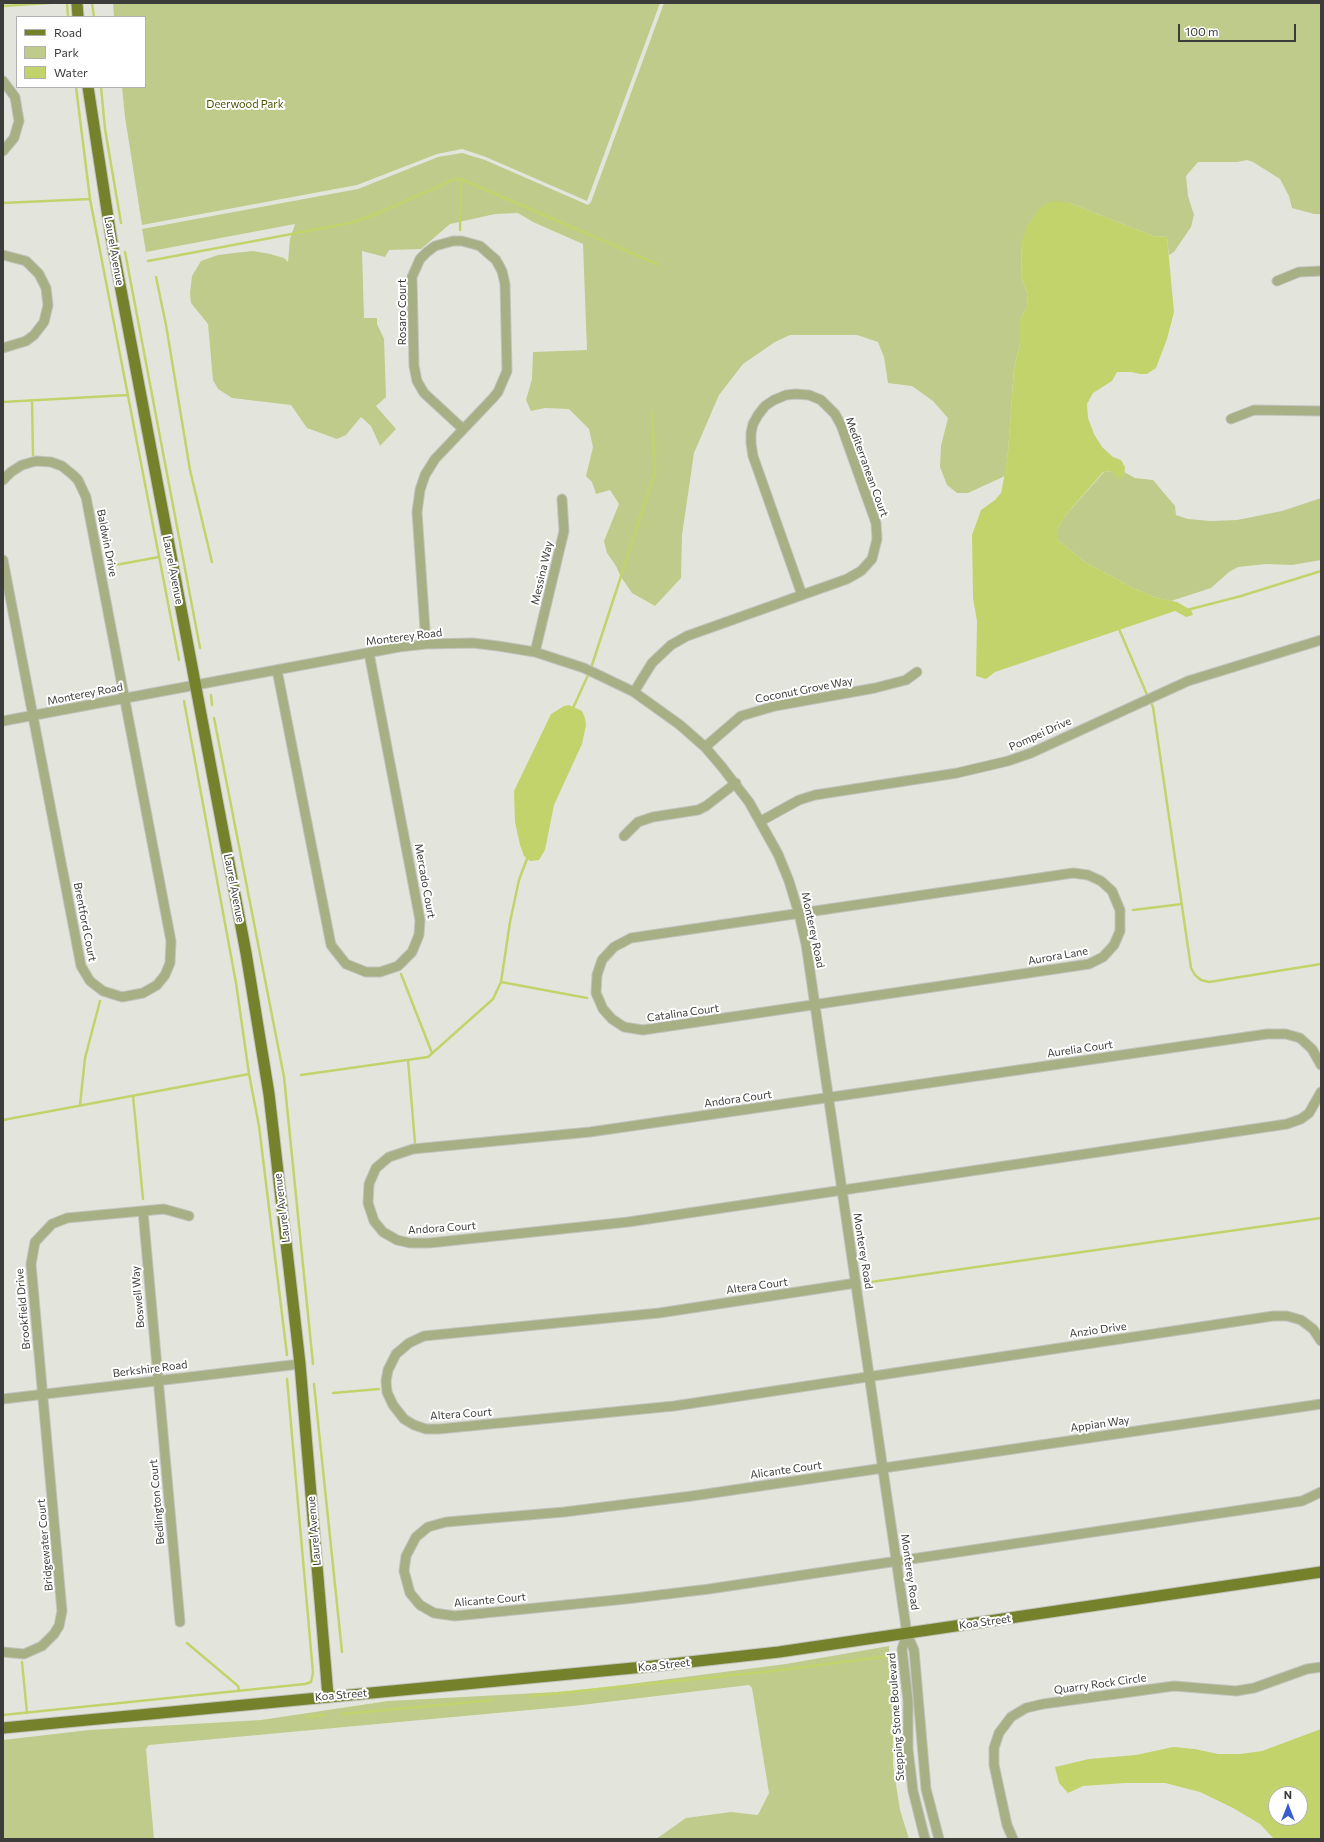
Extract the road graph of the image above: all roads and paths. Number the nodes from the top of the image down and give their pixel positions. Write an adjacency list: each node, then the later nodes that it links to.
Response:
1 (77, 3): 2 (main road)
2 (78, 16)
3 (3, 81): 5 (street)
4 (88, 88): 23 (main road, Laurel Avenue)
5 (3, 151)
6 (3, 255): 9 (street)
7 (1321, 271): 8 (street)
8 (1277, 281)
9 (3, 348)
10 (1321, 411): 11 (street)
11 (1231, 418)
12 (463, 429): 12 (street, Rosaro Court); 18 (street, Rosaro Court)
13 (3, 480): 25 (street, Baldwin Drive)
14 (562, 499): 19 (street, Messina Way)
15 (3, 560): 26 (street)
16 (802, 595): 16 (street, Mediterranean Court); 24 (street, Mediterranean Court)
17 (1321, 640): 30 (street, Pompei Drive)
18 (426, 644): 19 (street, Monterey Road); 20 (street, Monterey Road)
19 (535, 652): 24 (street, Monterey Road)
20 (369, 653): 21 (street, Monterey Road); 21 (street, Mercado Court)
21 (277, 670): 23 (street, Monterey Road)
22 (917, 672): 28 (street, Coconut Grove Way)
23 (194, 685): 25 (street, Monterey Road); 42 (main road, Laurel Avenue)
24 (634, 692): 28 (street, Monterey Road)
25 (125, 698): 26 (street, Monterey Road); 26 (street, Brentford Court)
26 (33, 716): 27 (street, Monterey Road)
27 (3, 721)
28 (705, 747): 29 (street, Monterey Road)
29 (736, 783): 30 (street, Monterey Road); 31 (street)
30 (761, 821): 32 (street, Monterey Road)
31 (624, 836)
32 (800, 914): 33 (street, Monterey Road); 33 (street, Catalina Court); 33 (street, Aurora Lane)
33 (815, 1006): 36 (street, Monterey Road)
34 (1321, 1065): 36 (street, Aurelia Court)
35 (1321, 1092): 37 (street)
36 (828, 1099): 37 (street, Monterey Road); 37 (street, Andora Court)
37 (842, 1191): 40 (street, Monterey Road)
38 (143, 1211): 39 (street, Brookfield Drive); 44 (street, Boswell Way); 45 (street, Brookfield Drive)
39 (189, 1216)
40 (856, 1284): 43 (street, Monterey Road); 43 (street, Altera Court)
41 (1321, 1341): 43 (street, Anzio Drive)
42 (300, 1364): 44 (street, Berkshire Road); 56 (main road, Laurel Avenue)
43 (869, 1376): 48 (street, Monterey Road)
44 (158, 1380): 45 (street, Berkshire Road); 52 (street, Bedlington Court)
45 (43, 1394): 46 (street, Berkshire Road); 54 (street, Bridgewater Court)
46 (3, 1399)
47 (1321, 1404): 48 (street, Appian Way)
48 (883, 1469): 50 (street, Monterey Road); 50 (street, Alicante Court)
49 (1321, 1492): 50 (street)
50 (896, 1561): 53 (street, Monterey Road)
51 (1321, 1572): 53 (main road, Koa Street)
52 (180, 1622)
53 (906, 1634): 56 (main road, Koa Street); 58 (street, Stepping Stone Boulevard); 59 (street, Stepping Stone Boulevard)
54 (3, 1652)
55 (1321, 1667): 60 (street, Quarry Rock Circle)
56 (328, 1696): 57 (main road, Koa Street)
57 (3, 1728)
58 (925, 1839)
59 (939, 1839)
60 (1013, 1839)

